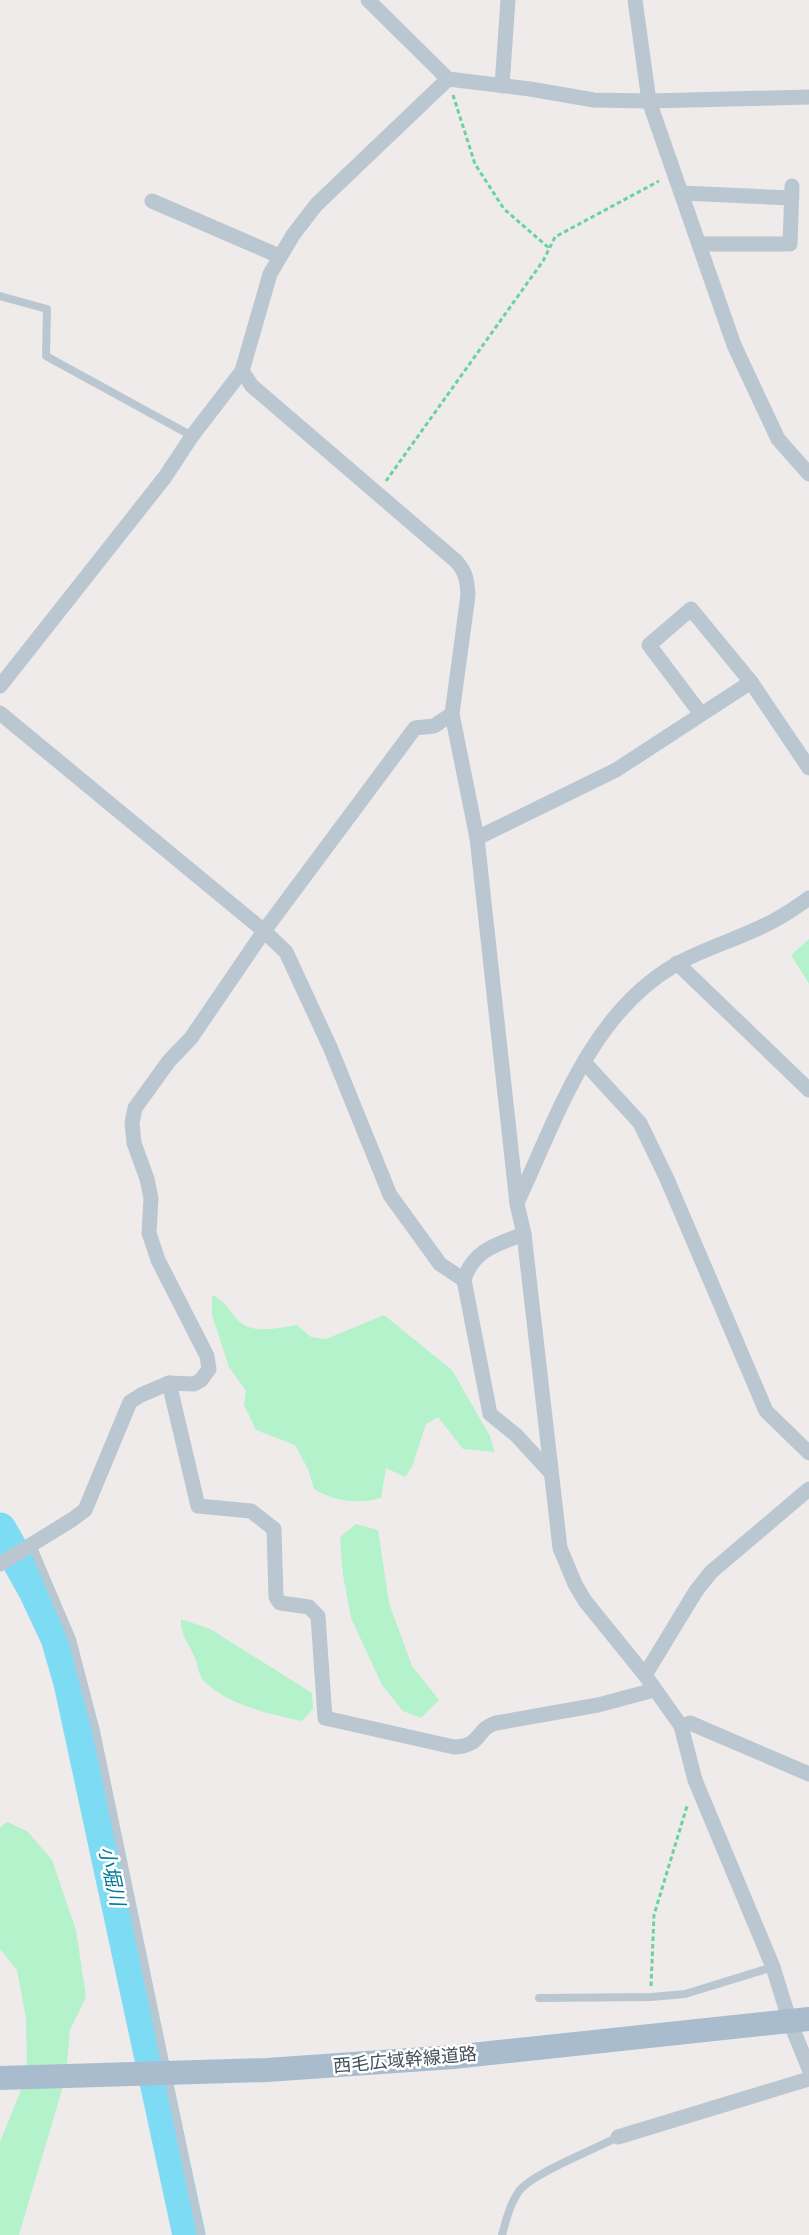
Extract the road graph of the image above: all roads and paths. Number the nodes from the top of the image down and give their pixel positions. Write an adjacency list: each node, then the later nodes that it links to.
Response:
1 (368, 0): 4 (street)
2 (508, 0): 5 (street)
3 (635, 0): 7 (street)
4 (448, 79): 5 (street); 12 (path); 13 (street)
5 (502, 86): 7 (street)
6 (809, 97): 7 (street)
7 (649, 102): 8 (street)
8 (675, 172): 9 (street); 12 (path)
9 (682, 193): 11 (street); 11 (street)
10 (152, 201): 13 (street)
11 (700, 244): 17 (street)
12 (550, 248): 18 (path)
13 (279, 256): 15 (street)
14 (0, 296): 16 (lane)
15 (242, 371): 16 (street); 18 (street)
16 (192, 436): 20 (street)
17 (809, 474)
18 (378, 493): 22 (street)
19 (751, 682): 23 (street); 23 (street); 24 (street)
20 (0, 686)
21 (0, 713): 27 (street)
22 (452, 714): 25 (street); 27 (street)
23 (701, 714): 25 (street)
24 (809, 768)
25 (477, 838): 31 (street)
26 (809, 898): 28 (street)
27 (264, 932): 33 (street); 34 (street)
28 (677, 963): 29 (street); 30 (street)
29 (584, 1062): 31 (street); 35 (street)
30 (809, 1090)
31 (517, 1204): 32 (street)
32 (524, 1234): 33 (street); 36 (street)
33 (464, 1280): 36 (street)
34 (170, 1383): 38 (street); 41 (street)
35 (809, 1453)
36 (551, 1473): 40 (street)
37 (809, 1489): 40 (street)
38 (28, 1547): 39 (street); 53 (lane)
39 (2, 1563)
40 (645, 1675): 41 (street)
41 (654, 1690): 42 (street)
42 (681, 1726): 43 (street); 44 (street)
43 (809, 1774)
44 (695, 1780): 45 (street); 46 (path)
45 (773, 1967): 46 (lane); 48 (street)
46 (651, 1997): 47 (lane)
47 (539, 1998)
48 (799, 2021): 49 (street); 50 (main road, 西毛広域幹線道路, bridge)
49 (809, 2069)
50 (0, 2078)
51 (809, 2079): 52 (street)
52 (618, 2138): 54 (lane)
53 (201, 2235)
54 (502, 2235)

